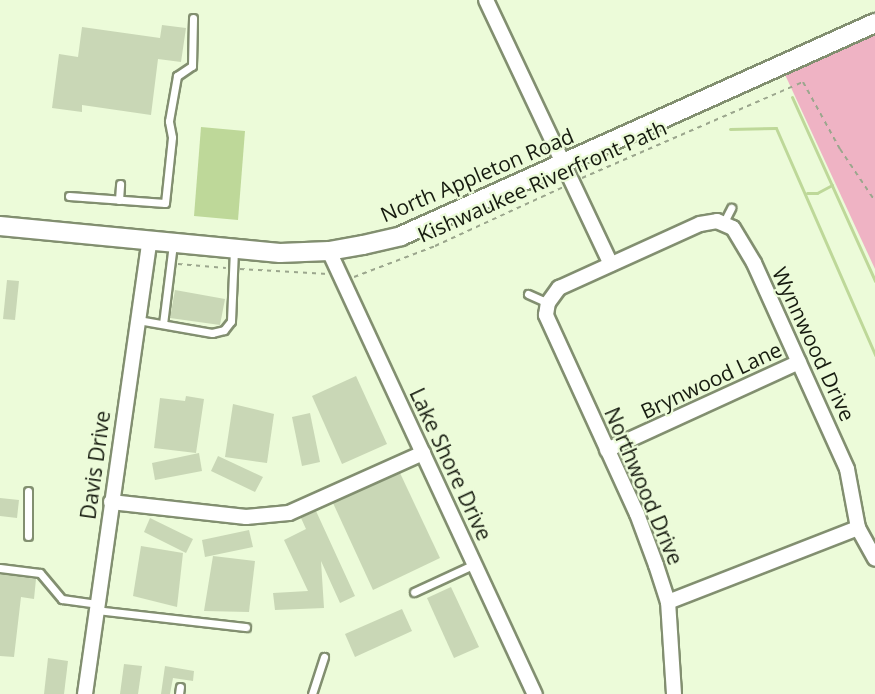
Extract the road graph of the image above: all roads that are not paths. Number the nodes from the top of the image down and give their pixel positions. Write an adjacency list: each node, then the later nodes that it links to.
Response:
1 (486, 0): 4 (street)
2 (193, 18): 7 (lane)
3 (875, 23): 4 (main road, North Appleton Road)
4 (564, 163): 14 (main road, North Appleton Road); 15 (street)
5 (120, 184): 7 (lane)
6 (69, 196): 7 (lane)
7 (119, 200)
8 (731, 208): 9 (lane)
9 (724, 222): 15 (street); 20 (street, Wynnwood Drive)
10 (0, 226): 11 (main road, North Appleton Road)
11 (149, 242): 12 (main road, North Appleton Road); 18 (street, Davis Drive)
12 (173, 244): 13 (main road, North Appleton Road); 19 (lane)
13 (234, 250): 14 (main road, North Appleton Road); 19 (lane)
14 (329, 251): 22 (street, Lake Shore Drive)
15 (611, 264): 17 (street)
16 (528, 294): 17 (lane)
17 (548, 303): 21 (street, Northwood Drive)
18 (138, 320): 19 (lane); 24 (street, Davis Drive)
19 (163, 324)
20 (799, 362): 21 (street, Brynwood Lane); 25 (street, Wynnwood Drive)
21 (607, 450): 31 (street, Northwood Drive)
22 (423, 453): 24 (street); 28 (street, Lake Shore Drive)
23 (28, 491): 26 (lane)
24 (111, 502): 32 (street, Davis Drive)
25 (858, 528): 27 (street, Wynnwood Drive); 31 (street)
26 (28, 536)
27 (875, 559)
28 (475, 564): 30 (lane); 37 (street, Lake Shore Drive)
29 (0, 568): 32 (lane)
30 (414, 592)
31 (668, 602): 38 (street, Northwood Drive)
32 (97, 607): 33 (lane); 35 (street, Davis Drive)
33 (246, 627)
34 (324, 657): 36 (lane)
35 (85, 694)
36 (312, 694)
37 (535, 694)
38 (674, 694)

